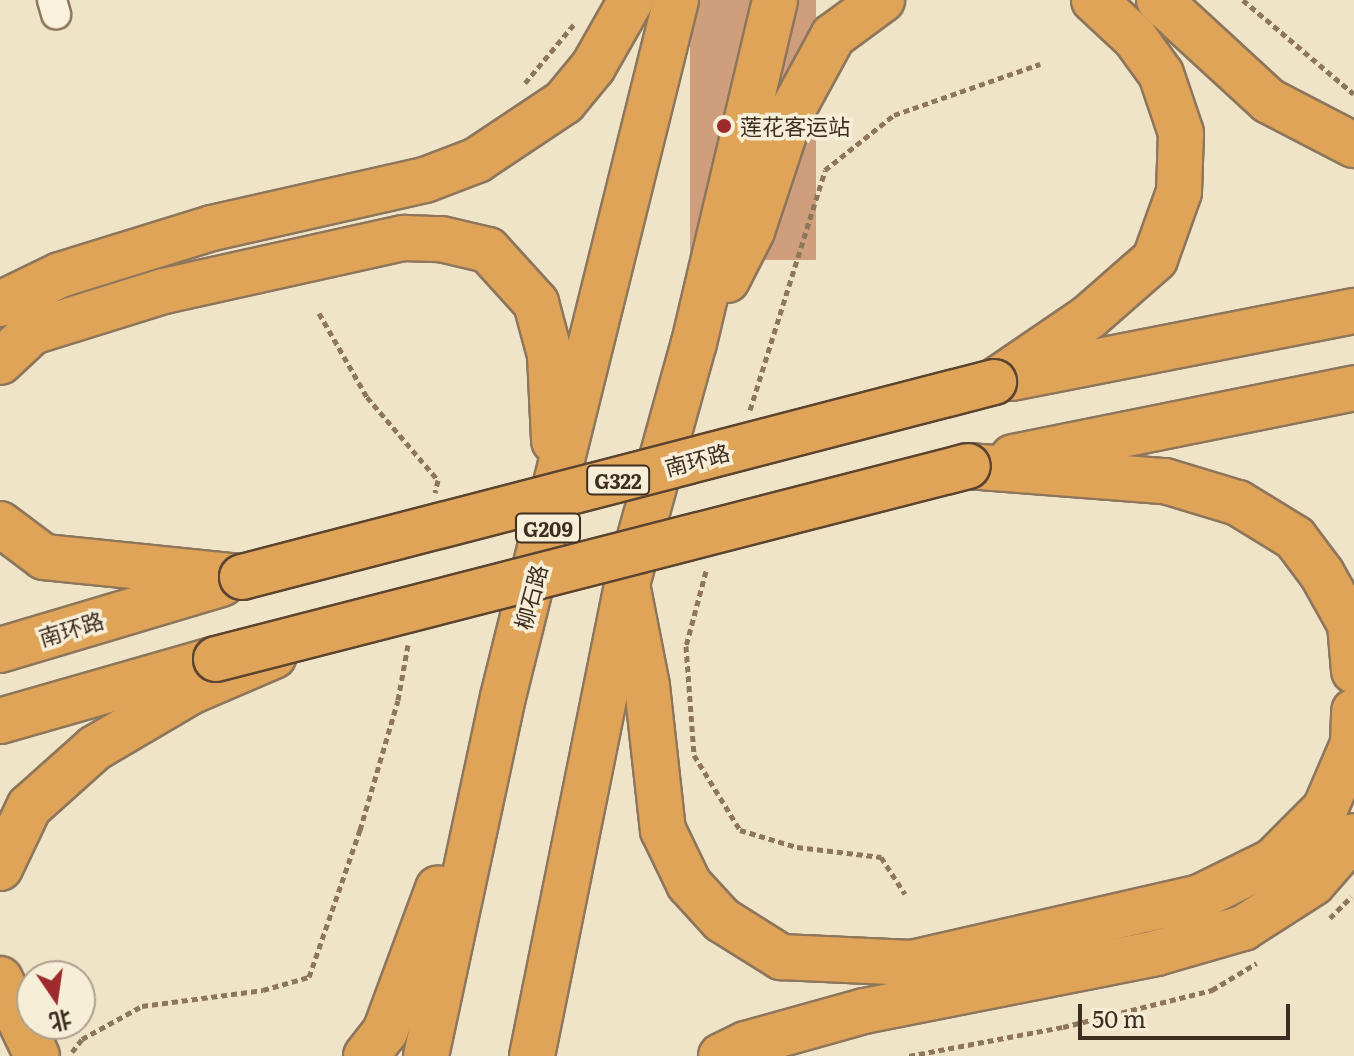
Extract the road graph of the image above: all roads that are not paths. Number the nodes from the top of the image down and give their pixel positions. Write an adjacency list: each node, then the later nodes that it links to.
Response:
1 (631, 0): 8 (highway)
2 (676, 0): 15 (highway, 柳石路 / G209)
3 (775, 0): 10 (highway)
4 (882, 0): 10 (highway)
5 (1094, 0): 12 (highway)
6 (1159, 0): 7 (highway)
7 (1354, 145)
8 (0, 304)
9 (1354, 311): 12 (highway, 南环路 / G322)
10 (694, 343): 18 (highway)
11 (0, 362): 15 (highway)
12 (994, 382): 17 (highway, 南环路 / G322, bridge)
13 (1354, 388): 14 (highway)
14 (968, 466): 19 (highway, bridge); 21 (highway)
15 (553, 508): 22 (highway, 柳石路 / G209)
16 (0, 524): 17 (highway)
17 (242, 577): 20 (highway, 南环路 / G322)
18 (627, 584): 23 (highway); 31 (highway)
19 (356, 620): 24 (highway, bridge); 26 (highway)
20 (0, 650)
21 (1354, 671)
22 (503, 697): 29 (highway); 30 (highway, 柳石路 / G209)
23 (1354, 711)
24 (0, 721)
25 (1354, 836): 32 (highway)
26 (0, 868)
27 (0, 979): 28 (highway)
28 (37, 1056)
29 (366, 1056)
30 (426, 1056)
31 (532, 1056)
32 (721, 1056)

